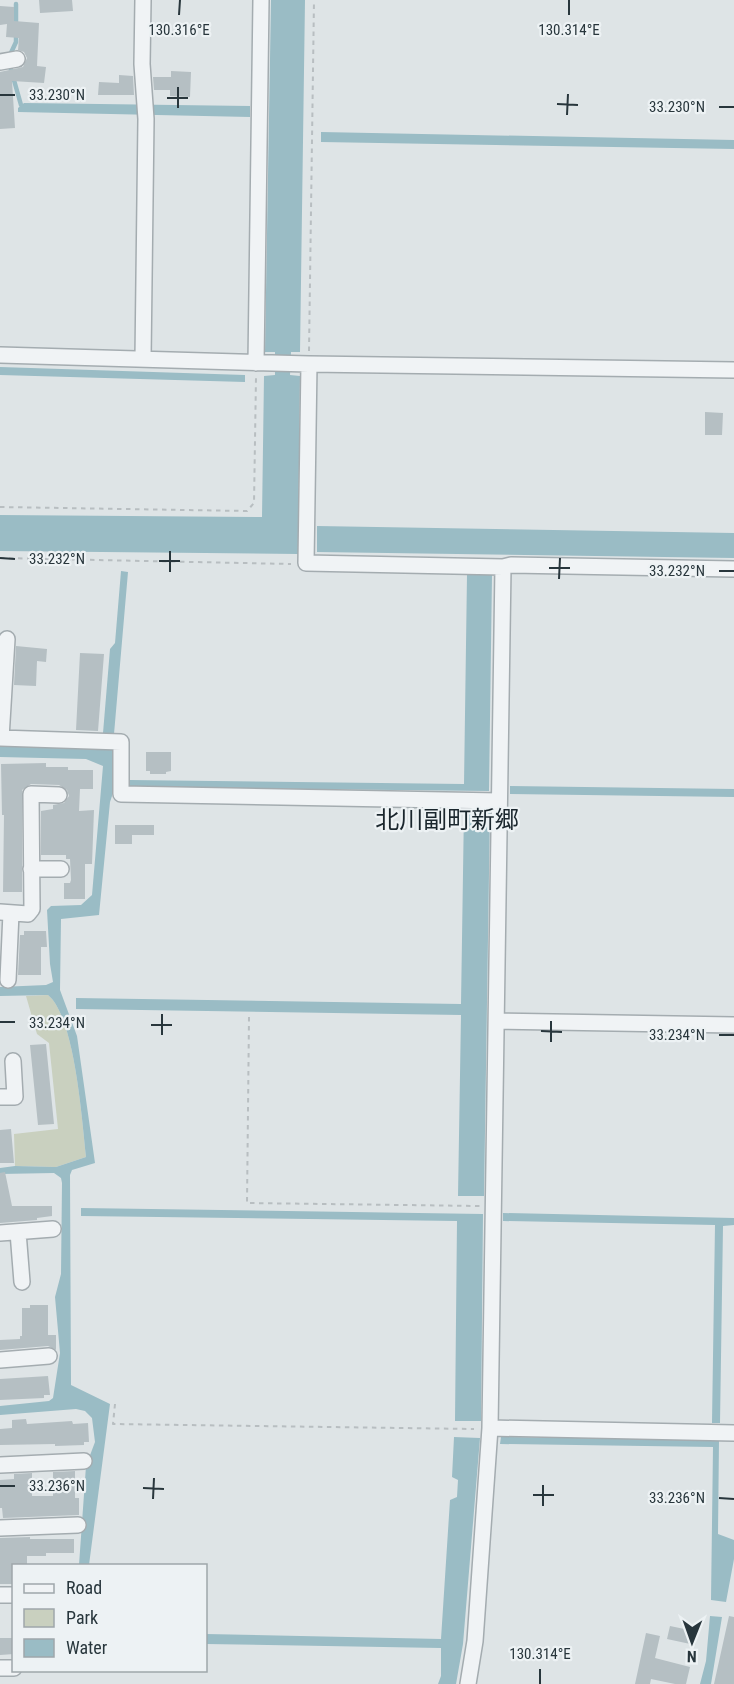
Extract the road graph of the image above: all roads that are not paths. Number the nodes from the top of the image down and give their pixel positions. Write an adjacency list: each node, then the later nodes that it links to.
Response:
1 (143, 0): 6 (street)
2 (261, 0): 7 (street)
3 (17, 59): 4 (street)
4 (0, 62)
5 (0, 355): 6 (street)
6 (143, 359): 7 (street)
7 (264, 363): 8 (street)
8 (301, 364): 9 (street); 10 (street)
9 (734, 370)
10 (503, 567): 11 (street); 15 (street)
11 (734, 569)
12 (7, 639): 13 (street)
13 (0, 738): 15 (street)
14 (59, 795): 16 (street)
15 (499, 801): 20 (street)
16 (31, 869): 17 (street); 18 (street)
17 (61, 869)
18 (5, 912): 19 (street)
19 (8, 980)
20 (497, 1021): 21 (street); 30 (street)
21 (734, 1025)
22 (13, 1061): 23 (street)
23 (0, 1097)
24 (53, 1229): 25 (street)
25 (18, 1232): 26 (street); 27 (street)
26 (0, 1233)
27 (22, 1282)
28 (49, 1356): 29 (street)
29 (0, 1360)
30 (490, 1428): 31 (street); 36 (street)
31 (734, 1433)
32 (84, 1461): 33 (street)
33 (0, 1466)
34 (78, 1525): 35 (street)
35 (0, 1528)
36 (468, 1684)

